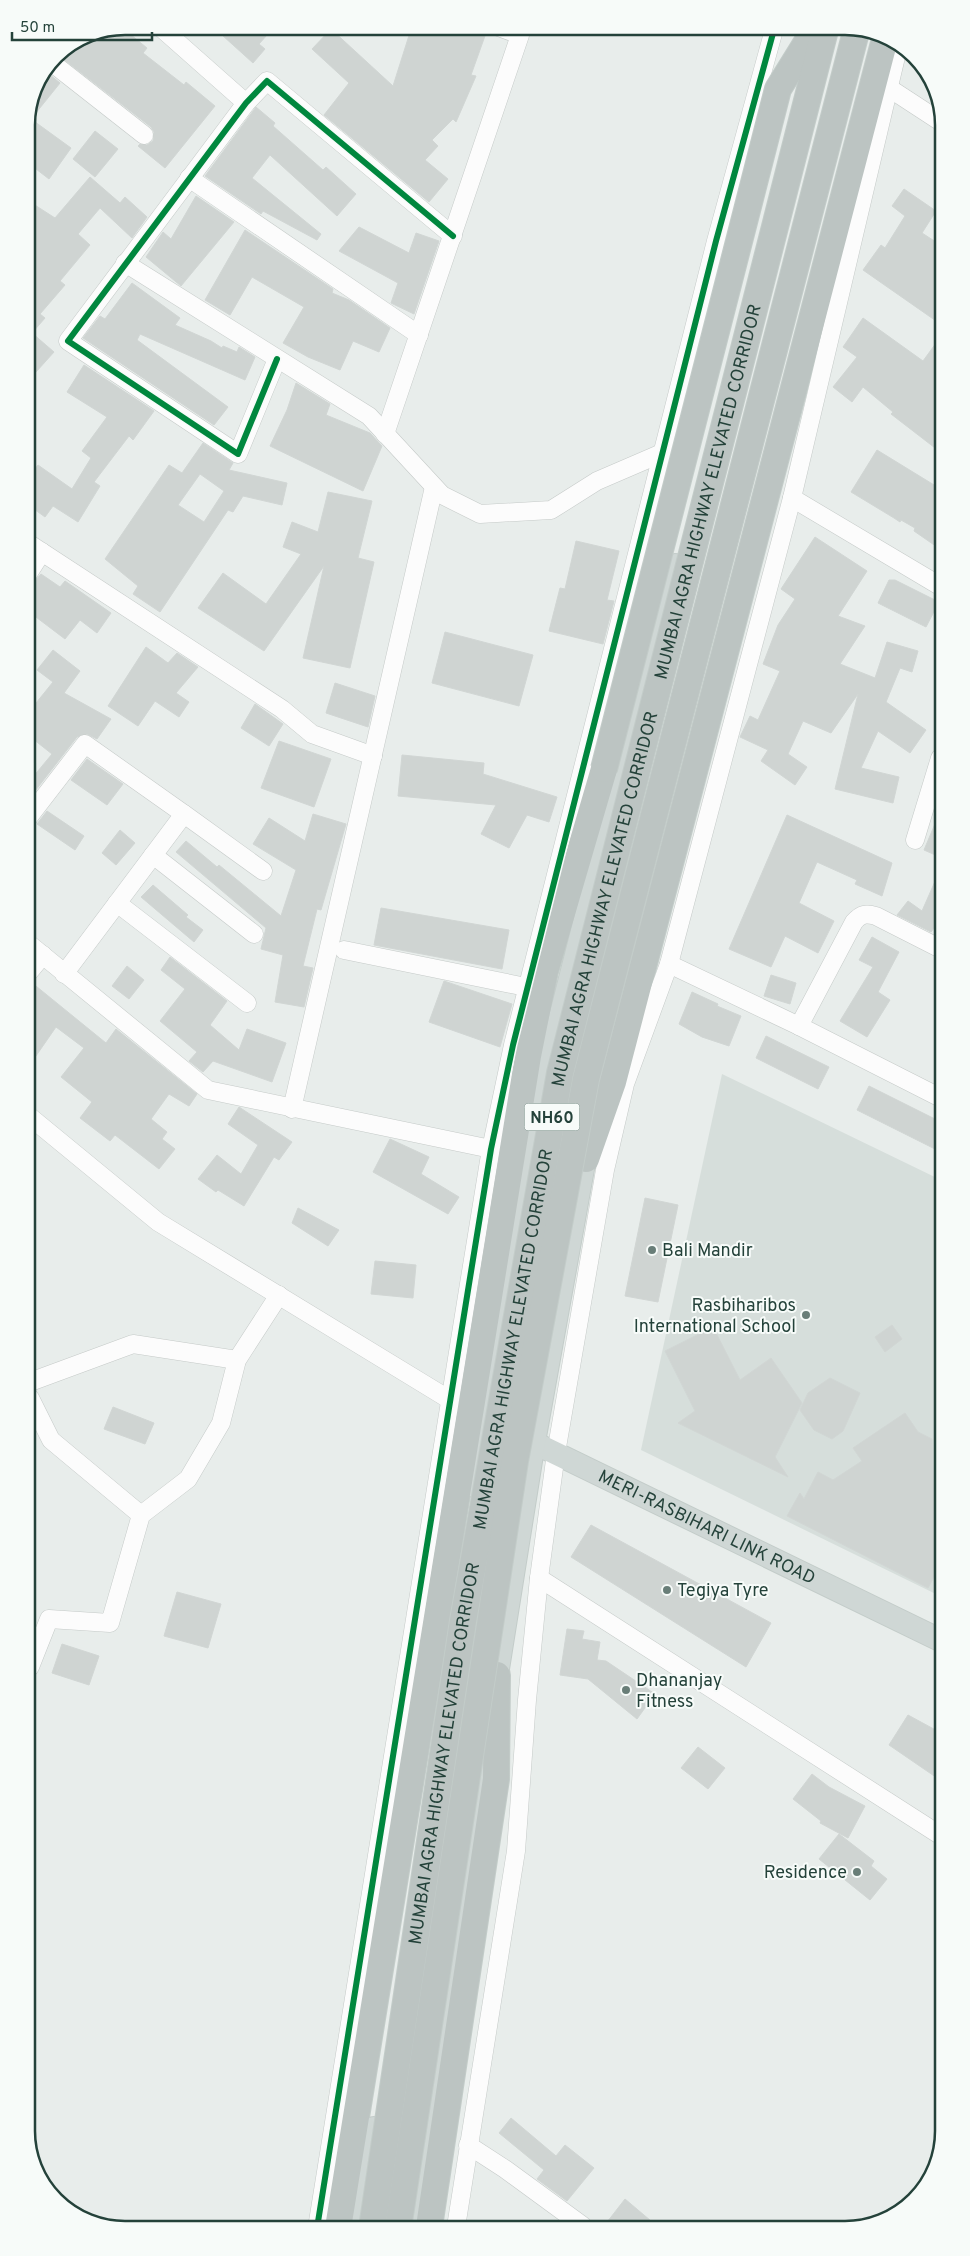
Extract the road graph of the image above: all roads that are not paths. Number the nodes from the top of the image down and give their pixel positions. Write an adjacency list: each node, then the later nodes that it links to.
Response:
1 (168, 35): 13 (street)
2 (520, 35): 17 (street)
3 (773, 35): 22 (street)
4 (810, 35): 55 (highway, bridge)
5 (813, 35): 55 (main road)
6 (824, 35): 68 (highway, MUMBAI AGRA HIGHWAY ELEVATED CORRIDOR / NH60, bridge)
7 (855, 36): 69 (highway, MUMBAI AGRA HIGHWAY ELEVATED CORRIDOR / NH60, bridge)
8 (866, 38): 50 (main road)
9 (884, 44): 50 (highway)
10 (898, 53): 12 (street)
11 (57, 66): 15 (street)
12 (889, 88): 14 (street); 24 (street)
13 (246, 103): 16 (street); 17 (street)
14 (934, 118)
15 (144, 135)
16 (189, 178): 18 (street); 19 (street)
17 (453, 236): 19 (street)
18 (125, 263): 20 (street); 20 (street)
19 (419, 335): 21 (street)
20 (277, 358): 21 (street)
21 (385, 434): 23 (street)
22 (662, 453): 23 (street); 43 (street)
23 (434, 487): 27 (street)
24 (792, 498): 26 (street); 40 (street)
25 (35, 548): 27 (street)
26 (935, 583)
27 (373, 756): 47 (street)
28 (935, 774): 31 (street)
29 (35, 809): 30 (street)
30 (184, 814): 32 (street); 33 (street)
31 (915, 840)
32 (153, 855): 34 (street); 35 (street)
33 (263, 872)
34 (117, 903): 42 (street); 44 (street)
35 (254, 934)
36 (935, 946): 45 (street)
37 (35, 949): 39 (street)
38 (344, 950): 43 (street)
39 (43, 955): 41 (street); 42 (street)
40 (669, 964): 45 (street); 57 (street)
41 (35, 965)
42 (64, 974): 47 (street)
43 (526, 988): 49 (street)
44 (247, 1003)
45 (799, 1026): 46 (street)
46 (935, 1095)
47 (292, 1109): 49 (street)
48 (35, 1121): 51 (street)
49 (491, 1149): 55 (street)
50 (586, 1159): 56 (main road)
51 (279, 1295): 52 (street); 55 (street)
52 (237, 1360): 53 (street); 58 (street)
53 (35, 1380)
54 (35, 1408): 58 (street)
55 (468, 1411): 56 (main road, MERI-RASBIHARI LINK ROAD); 65 (street); 66 (highway); 67 (main road)
56 (534, 1442): 57 (main road, MERI-RASBIHARI LINK ROAD); 62 (main road)
57 (556, 1452): 59 (street); 60 (main road, MERI-RASBIHARI LINK ROAD)
58 (141, 1515): 61 (street)
59 (539, 1578): 63 (street); 64 (street)
60 (935, 1638)
61 (35, 1654)
62 (497, 1675): 70 (main road); 71 (highway)
63 (935, 1832)
64 (468, 2145): 72 (street); 73 (street)
65 (318, 2221)
66 (339, 2221)
67 (359, 2221)
68 (373, 2221)
69 (399, 2221)
70 (416, 2221)
71 (430, 2221)
72 (457, 2221)
73 (576, 2221)

